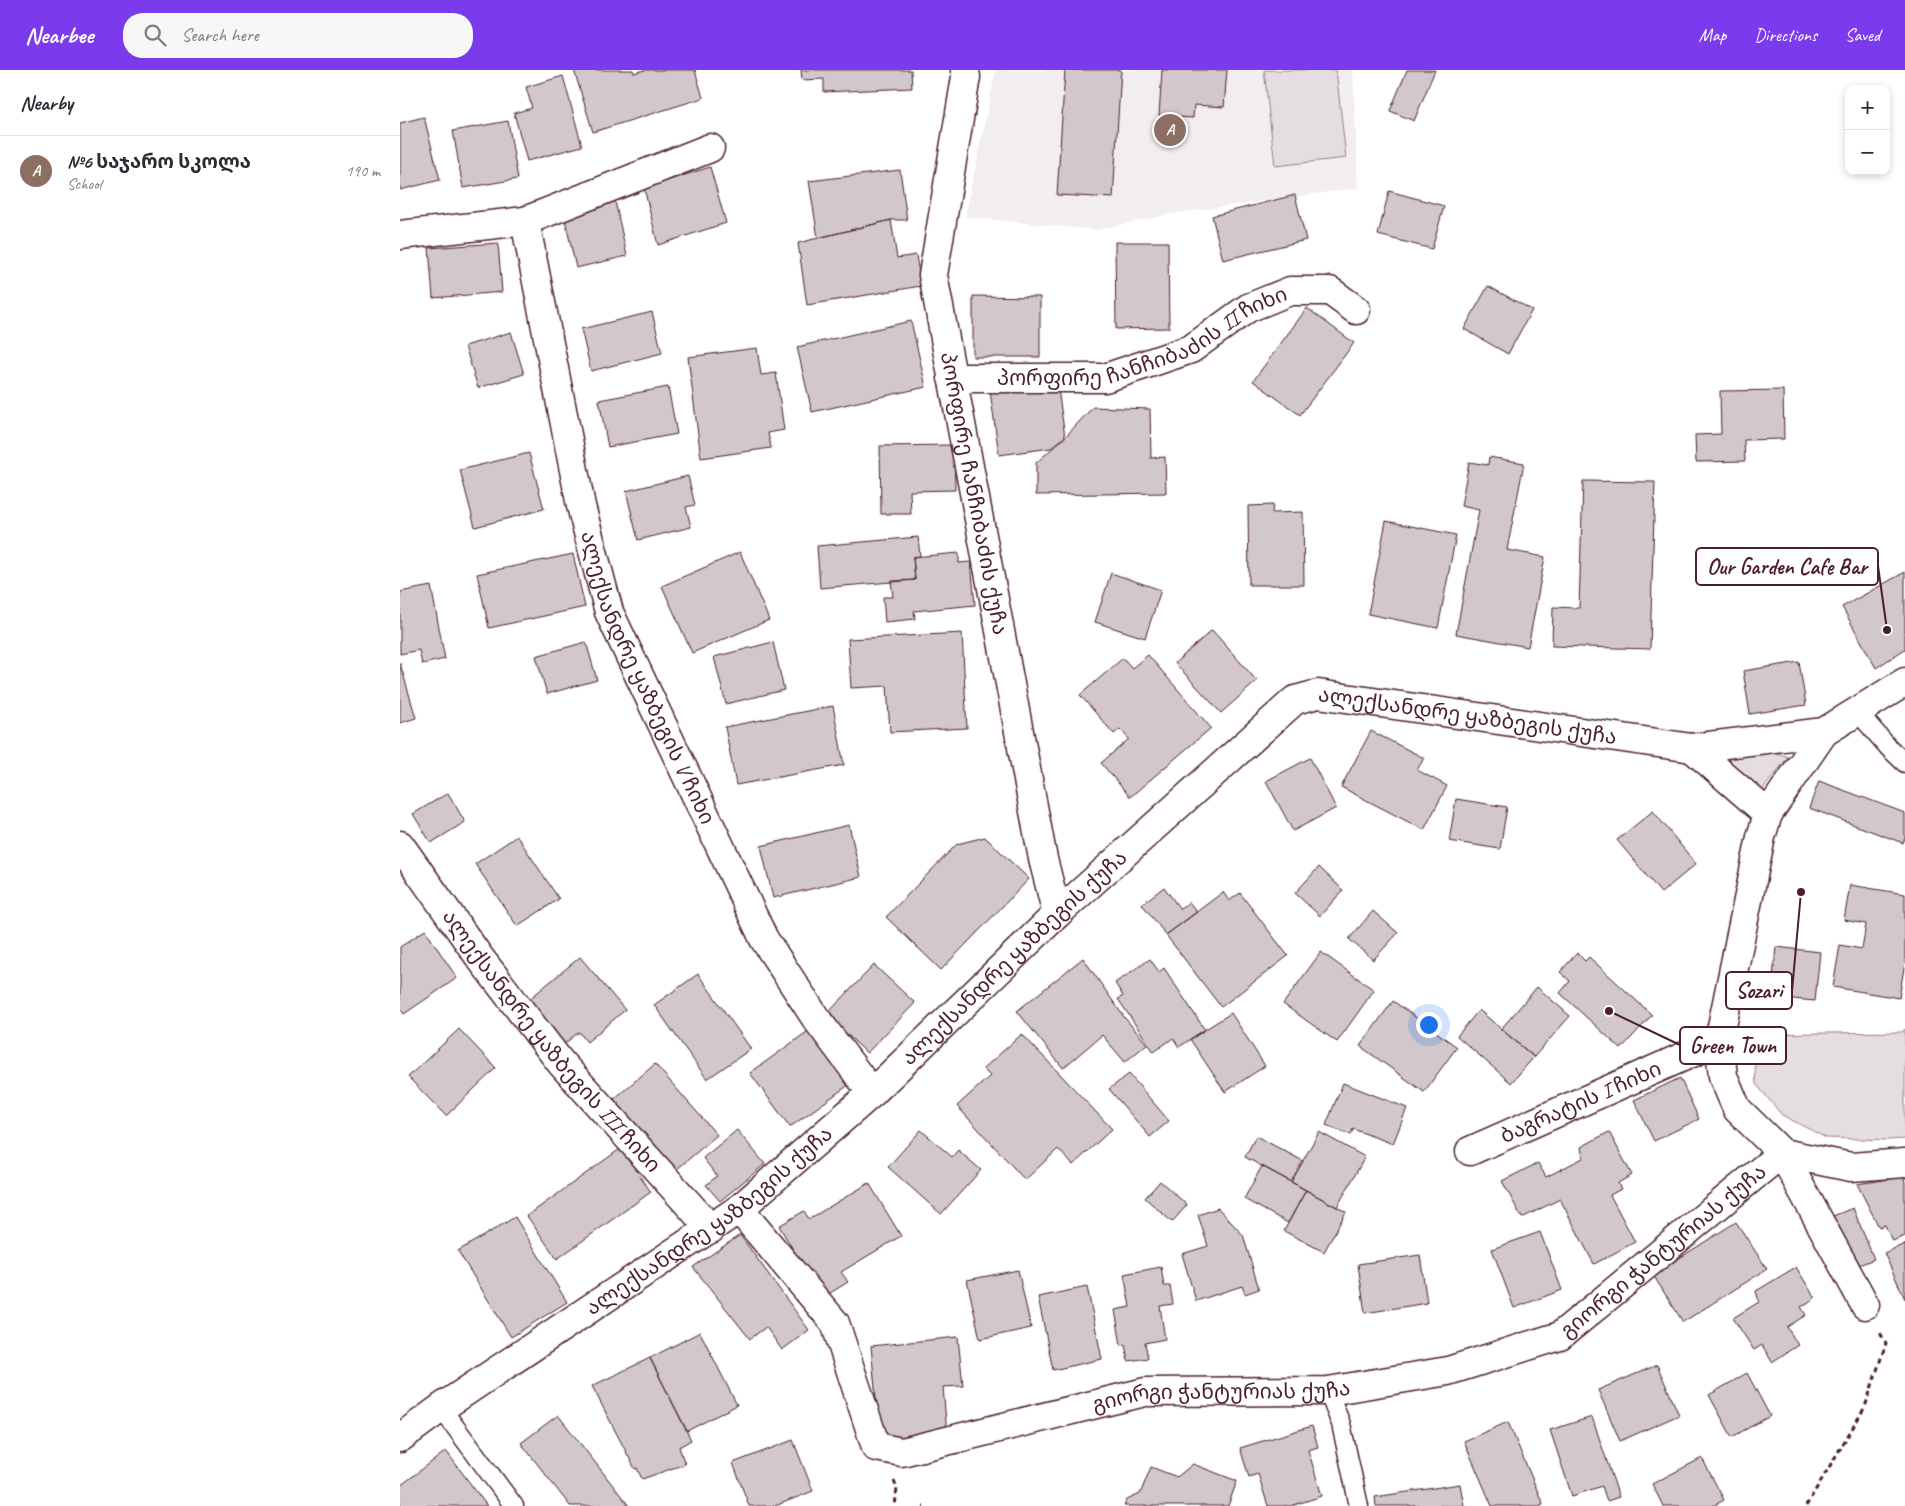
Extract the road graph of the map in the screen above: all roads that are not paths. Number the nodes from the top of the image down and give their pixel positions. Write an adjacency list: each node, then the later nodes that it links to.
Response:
1 (964, 70): 6 (street, პორფირე ჩანჩიბაძის ქუჩა)
2 (710, 148): 3 (street)
3 (525, 222): 4 (street); 16 (street, ალექსანდრე ყაზბეგის V ჩიხი)
4 (400, 235)
5 (1356, 310): 6 (street, პორფირე ჩანჩიბაძის II ჩიხი)
6 (952, 378): 14 (street, პორფირე ჩანჩიბაძის ქუჩა)
7 (1905, 682): 8 (street)
8 (1857, 711): 9 (street); 11 (lane)
9 (1824, 732): 10 (street, ალექსანდრე ყაზბეგის ქუჩა); 12 (street)
10 (1692, 748): 12 (street); 14 (street, ალექსანდრე ყაზბეგის ქუჩა)
11 (1905, 763)
12 (1768, 814): 15 (street)
13 (400, 845): 21 (street, ალექსანდრე ყაზბეგის III ჩიხი)
14 (1057, 914): 16 (street, ალექსანდრე ყაზბეგის ქუჩა)
15 (1719, 1041): 17 (street, ბაგრატის I ჩიხი); 18 (street)
16 (872, 1093): 20 (street, ალექსანდრე ყაზბეგის ქუჩა)
17 (1470, 1150)
18 (1782, 1153): 19 (street); 22 (street); 23 (street, გიორგი ჭანტურიას ქუჩა)
19 (1905, 1163)
20 (739, 1209): 21 (street, ალექსანდრე ყაზბეგის ქუჩა); 23 (street, გიორგი ჭანტურიას ქუჩა)
21 (710, 1229): 24 (street, ალექსანდრე ყაზბეგის ქუჩა)
22 (1864, 1304)
23 (1328, 1390): 27 (lane)
24 (441, 1408): 25 (street, ალექსანდრე ყაზბეგის ქუჩა); 26 (lane)
25 (400, 1438)
26 (514, 1506)
27 (1359, 1506)

